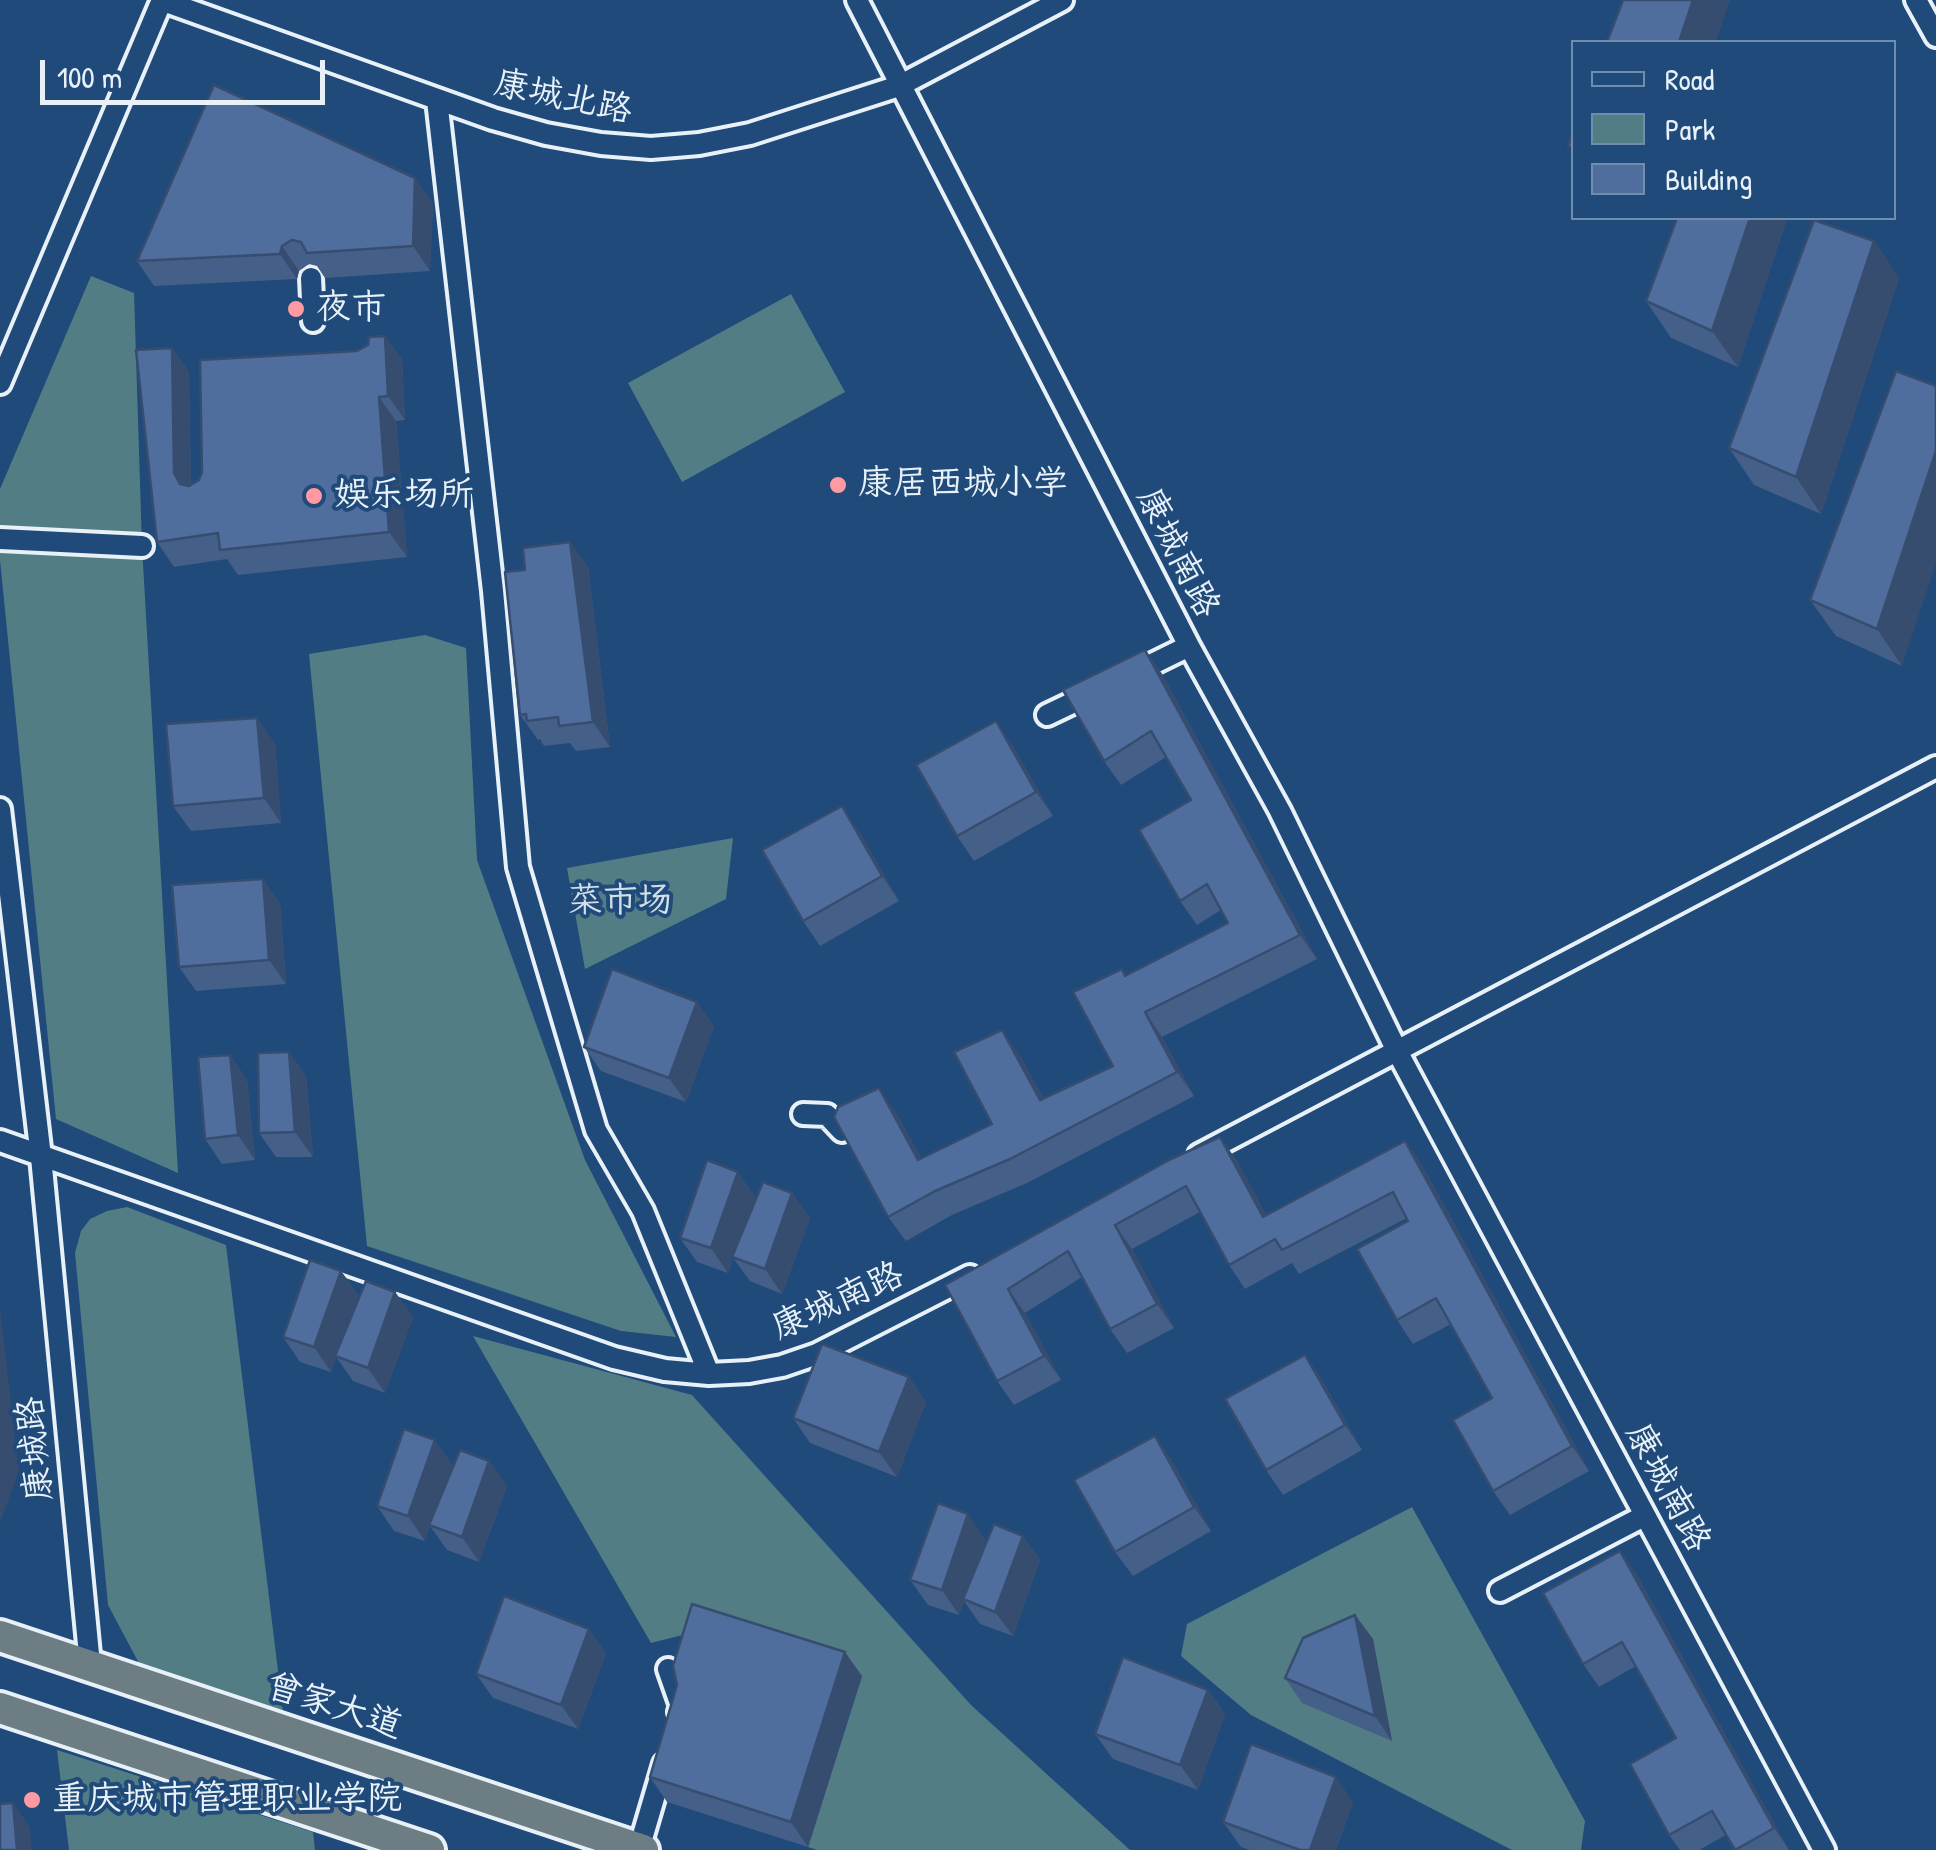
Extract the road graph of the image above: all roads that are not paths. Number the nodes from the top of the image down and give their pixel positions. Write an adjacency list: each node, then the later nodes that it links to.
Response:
1 (162, 0): 7 (street, 康城北路); 10 (street)
2 (857, 0): 6 (street, 康城南路)
3 (1062, 0): 6 (street, 康城北路)
4 (1916, 0): 5 (street)
5 (1936, 36)
6 (899, 86): 7 (street, 康城北路); 13 (street, 康城南路)
7 (438, 100): 24 (street)
8 (312, 278): 9 (street)
9 (313, 321)
10 (0, 382)
11 (0, 539): 12 (street)
12 (142, 546)
13 (1189, 646): 14 (street); 17 (street, 康城南路)
14 (1047, 716)
15 (1936, 767): 17 (street)
16 (0, 809): 21 (street, 康城路)
17 (1398, 1050): 22 (street); 25 (street, 康城南路)
18 (803, 1114): 19 (street)
19 (842, 1131)
20 (0, 1141): 21 (street, 康城南路)
21 (40, 1157): 24 (street, 康城南路); 28 (street, 康城路)
22 (1174, 1168)
23 (984, 1268): 24 (street, 康城南路)
24 (709, 1374)
25 (1644, 1516): 26 (street); 33 (street, 康城南路)
26 (1500, 1591)
27 (0, 1636): 28 (highway, 曾家大道)
28 (90, 1666): 31 (highway, 曾家大道)
29 (668, 1669): 31 (street)
30 (0, 1708): 32 (highway)
31 (641, 1849)
32 (429, 1850)
33 (1824, 1850)

